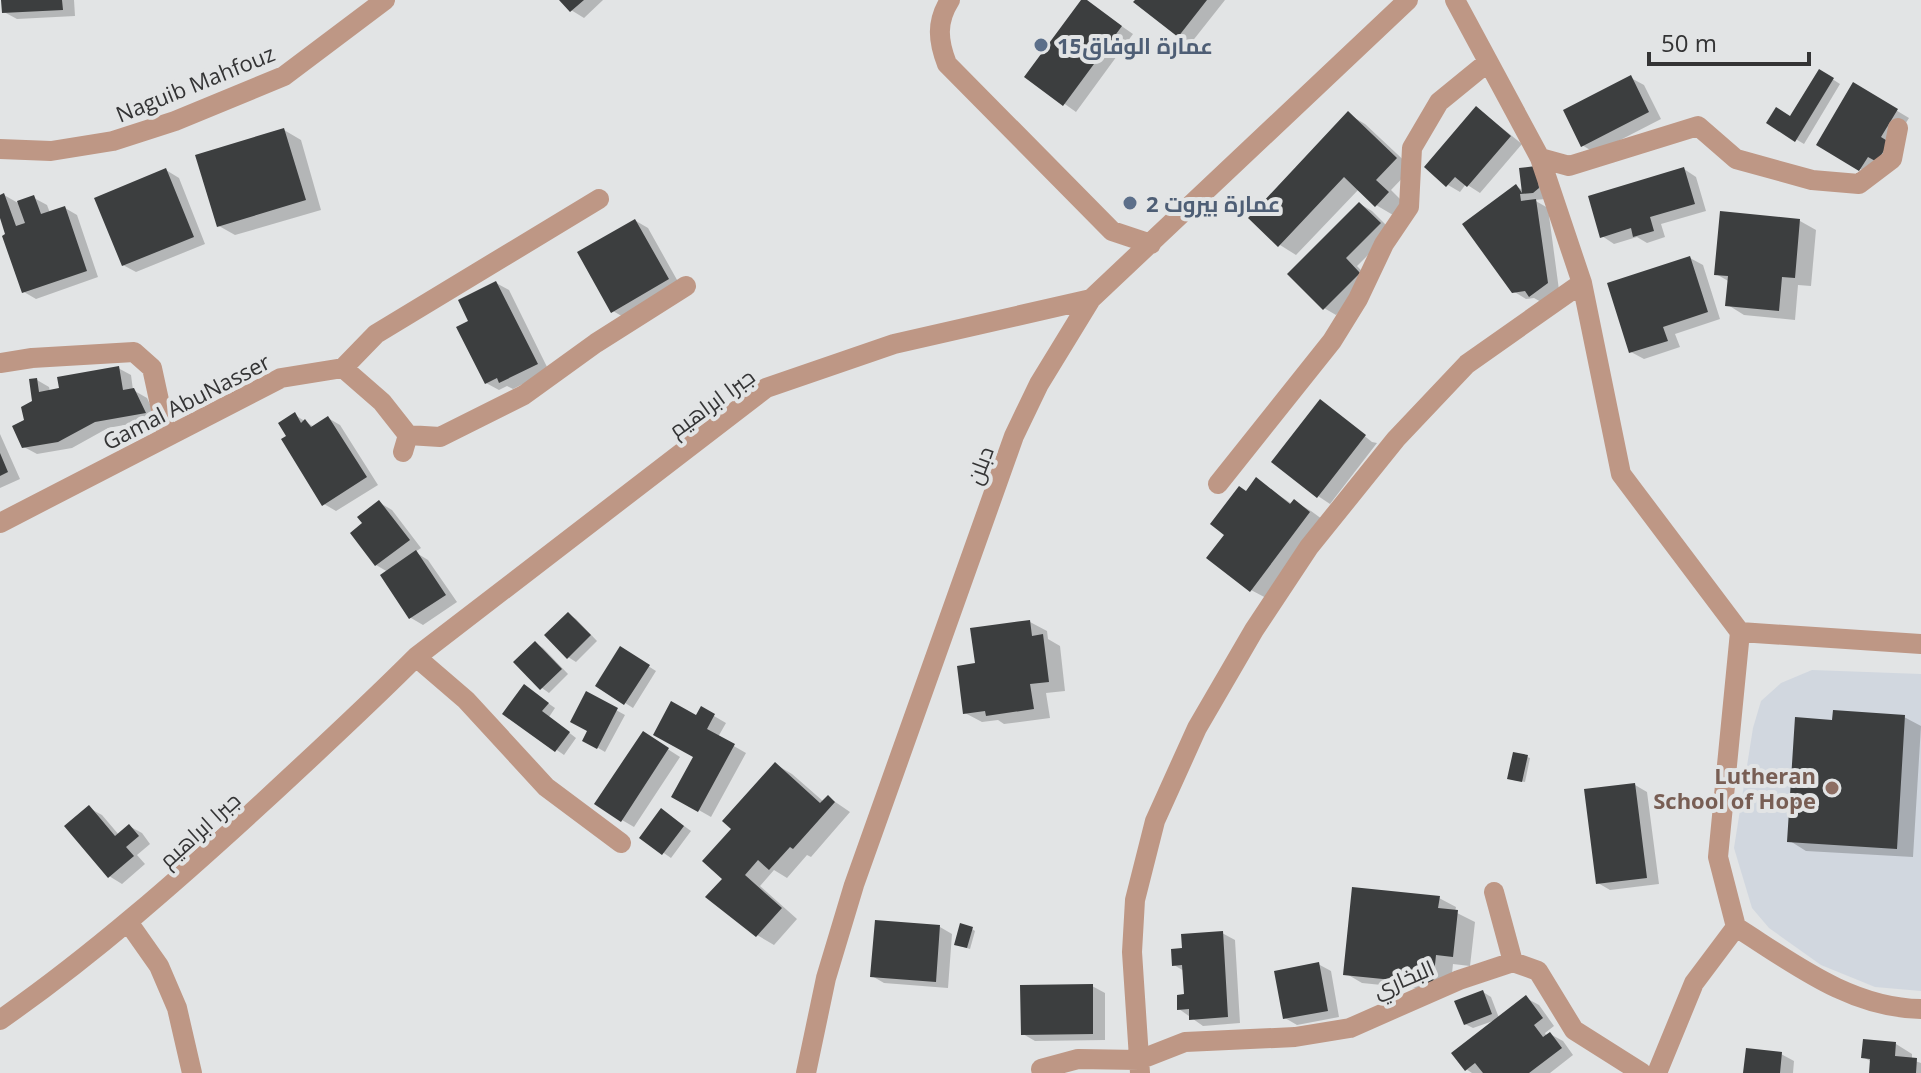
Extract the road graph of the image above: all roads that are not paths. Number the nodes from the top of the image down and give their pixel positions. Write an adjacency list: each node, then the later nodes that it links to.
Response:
1 (385, 0): 7 (street, Naguib Mahfouz)
2 (950, 0): 10 (street)
3 (1408, 0): 10 (street, دبلن)
4 (1455, 0): 5 (street)
5 (1488, 62): 8 (street); 17 (street)
6 (1898, 128): 8 (street)
7 (0, 149)
8 (1540, 158): 11 (street)
9 (599, 199): 15 (street)
10 (1151, 244): 13 (street, دبلن)
11 (1582, 283): 19 (street); 29 (street)
12 (686, 286): 15 (street)
13 (1091, 299): 21 (street, جبرا ابراهيم); 31 (street, دبلن)
14 (0, 363): 16 (street)
15 (343, 368): 16 (street, Gamal AbuNasser)
16 (167, 437): 18 (street, Gamal AbuNasser)
17 (1218, 484)
18 (0, 523)
19 (1740, 632): 20 (street); 25 (street)
20 (1921, 644)
21 (416, 657): 22 (street); 24 (street, جبرا ابراهيم)
22 (621, 843)
23 (1494, 892): 26 (street)
24 (128, 922): 28 (street, جبرا ابراهيم); 30 (street)
25 (1736, 927): 27 (street); 34 (street)
26 (1513, 962): 29 (street, البخاري); 33 (street)
27 (1921, 1009)
28 (0, 1020)
29 (1140, 1066): 32 (street)
30 (192, 1073)
31 (806, 1073)
32 (1042, 1073)
33 (1642, 1073)
34 (1657, 1073)

